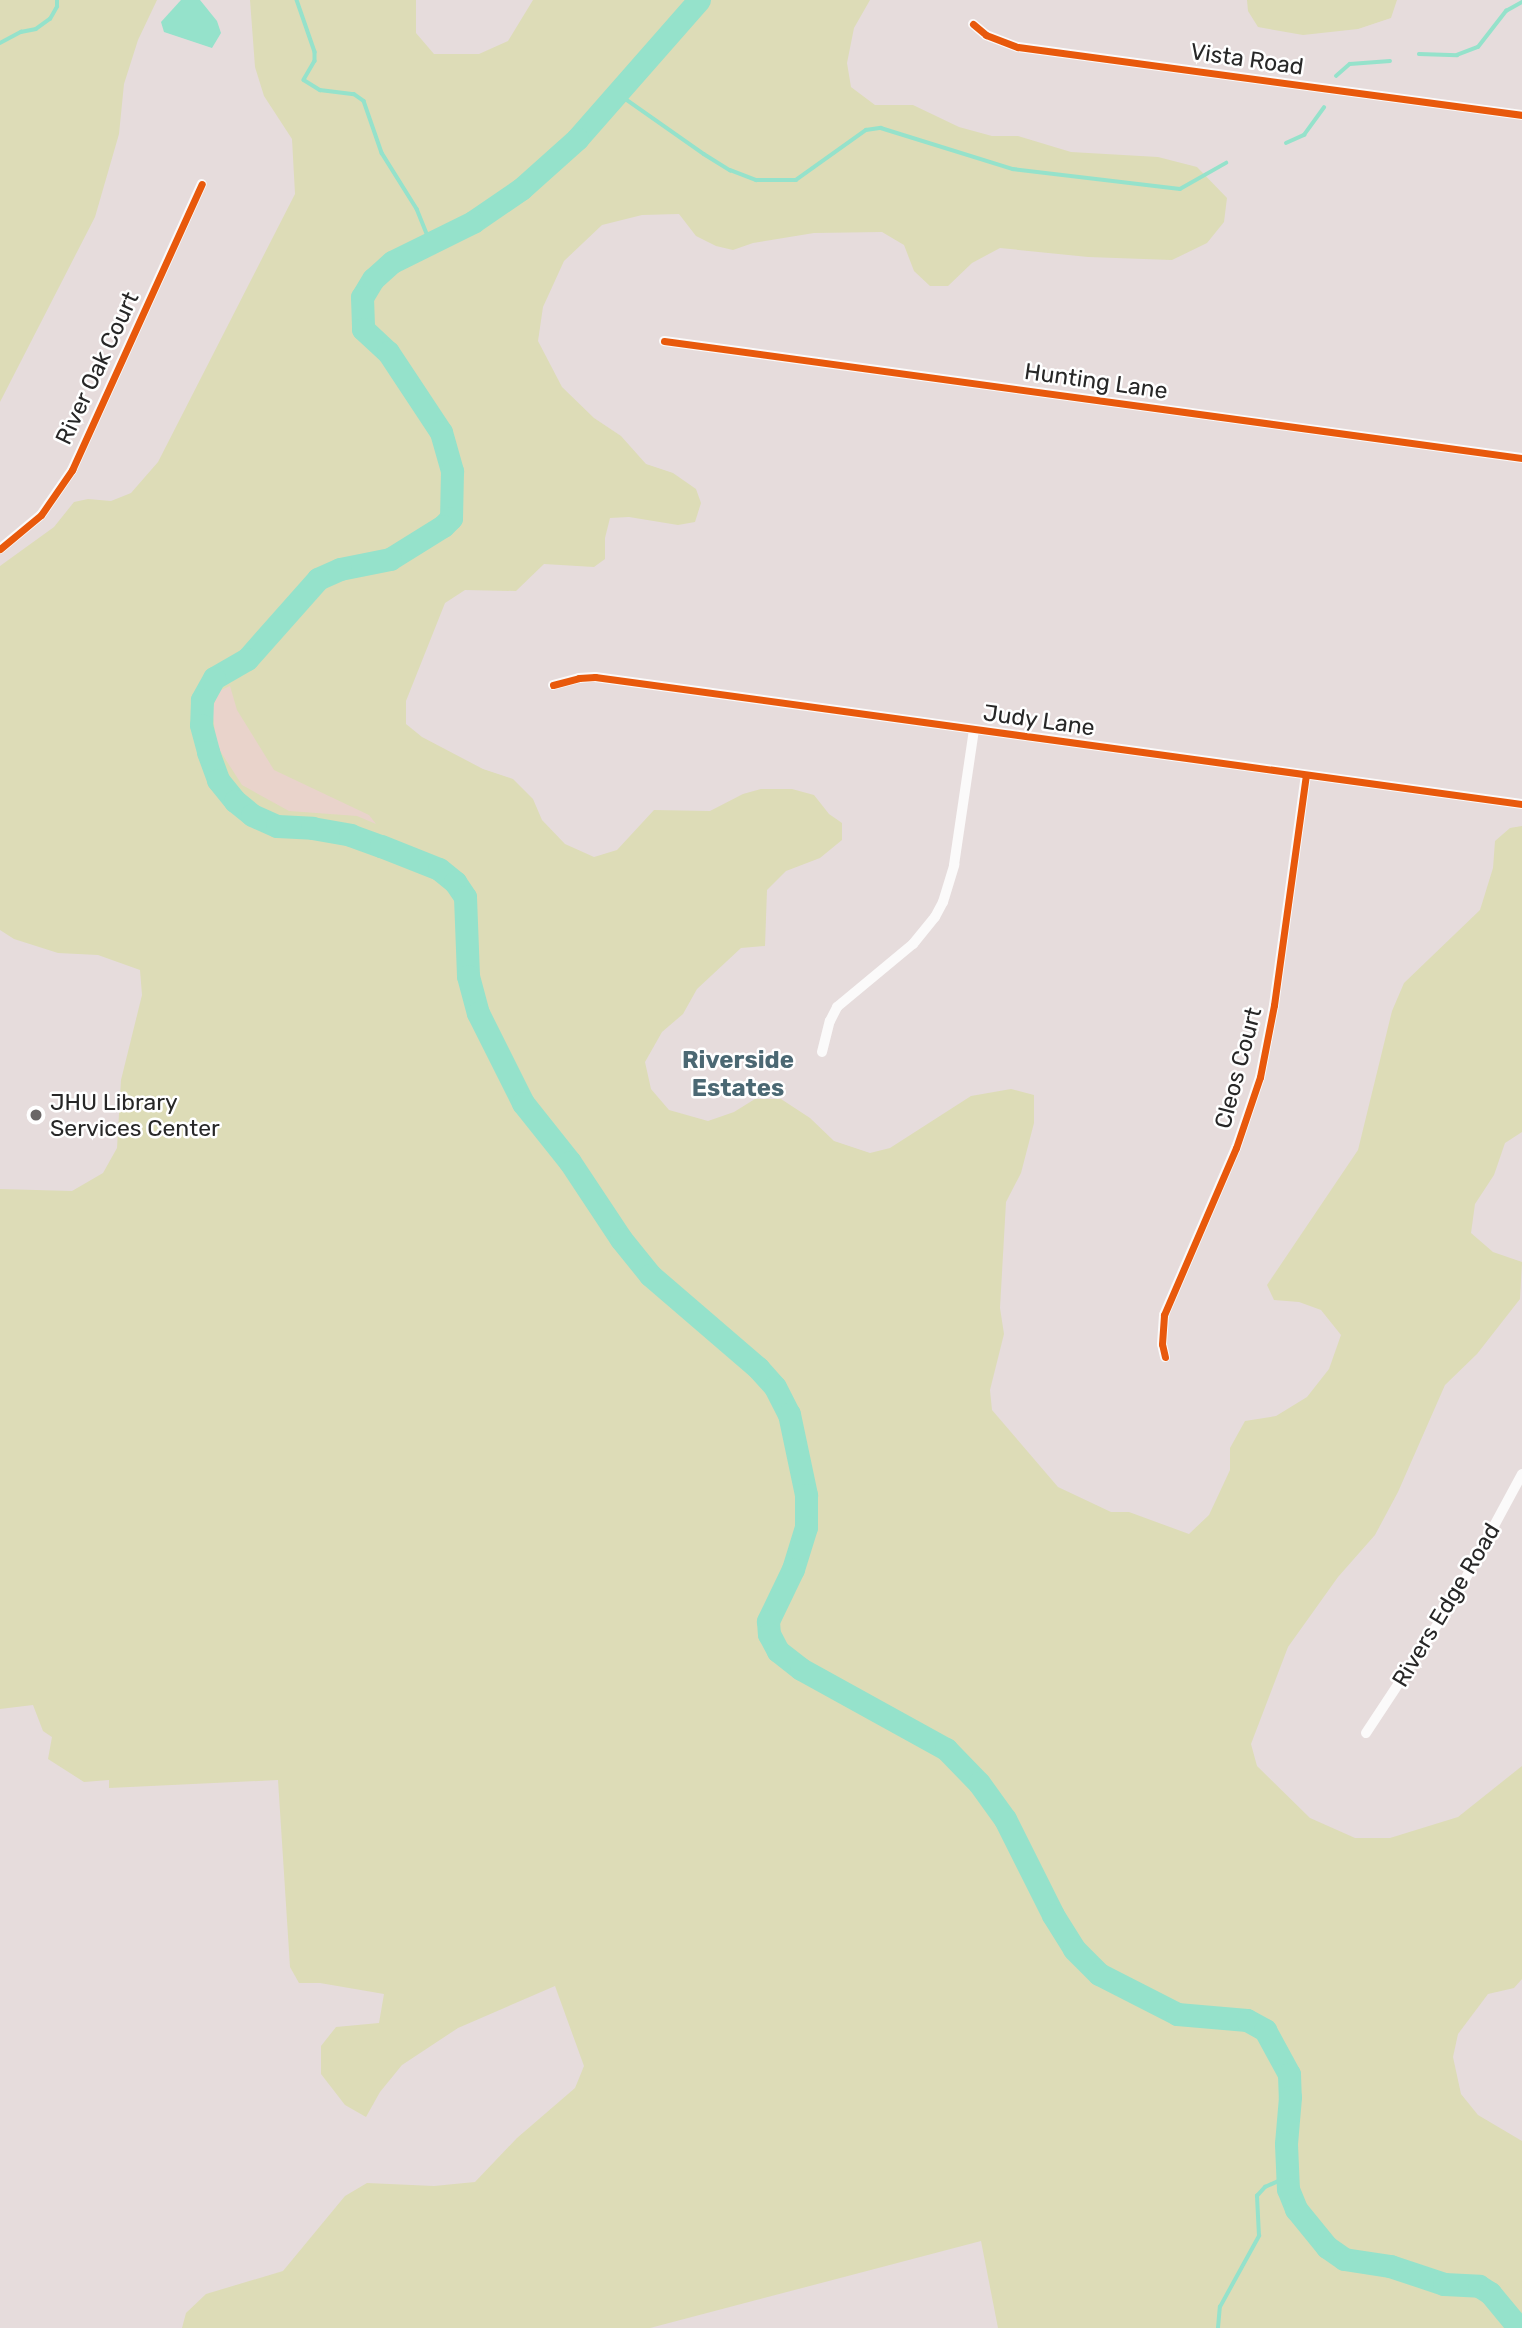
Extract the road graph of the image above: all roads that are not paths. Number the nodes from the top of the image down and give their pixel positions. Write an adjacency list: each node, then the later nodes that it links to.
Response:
1 (973, 24): 2 (street, Vista Road)
2 (1522, 115)
3 (202, 184): 6 (street, River Oak Court)
4 (664, 341): 5 (street, Hunting Lane)
5 (1522, 458)
6 (0, 549)
7 (553, 685): 8 (street, Judy Lane)
8 (974, 730): 9 (street, Judy Lane); 11 (street)
9 (1306, 775): 10 (street, Judy Lane); 12 (street, Cleos Court)
10 (1522, 804)
11 (822, 1052)
12 (1166, 1357)
13 (1522, 1474): 14 (street, Rivers Edge Road)
14 (1517, 1495): 15 (street, Rivers Edge Road)
15 (1366, 1733)

